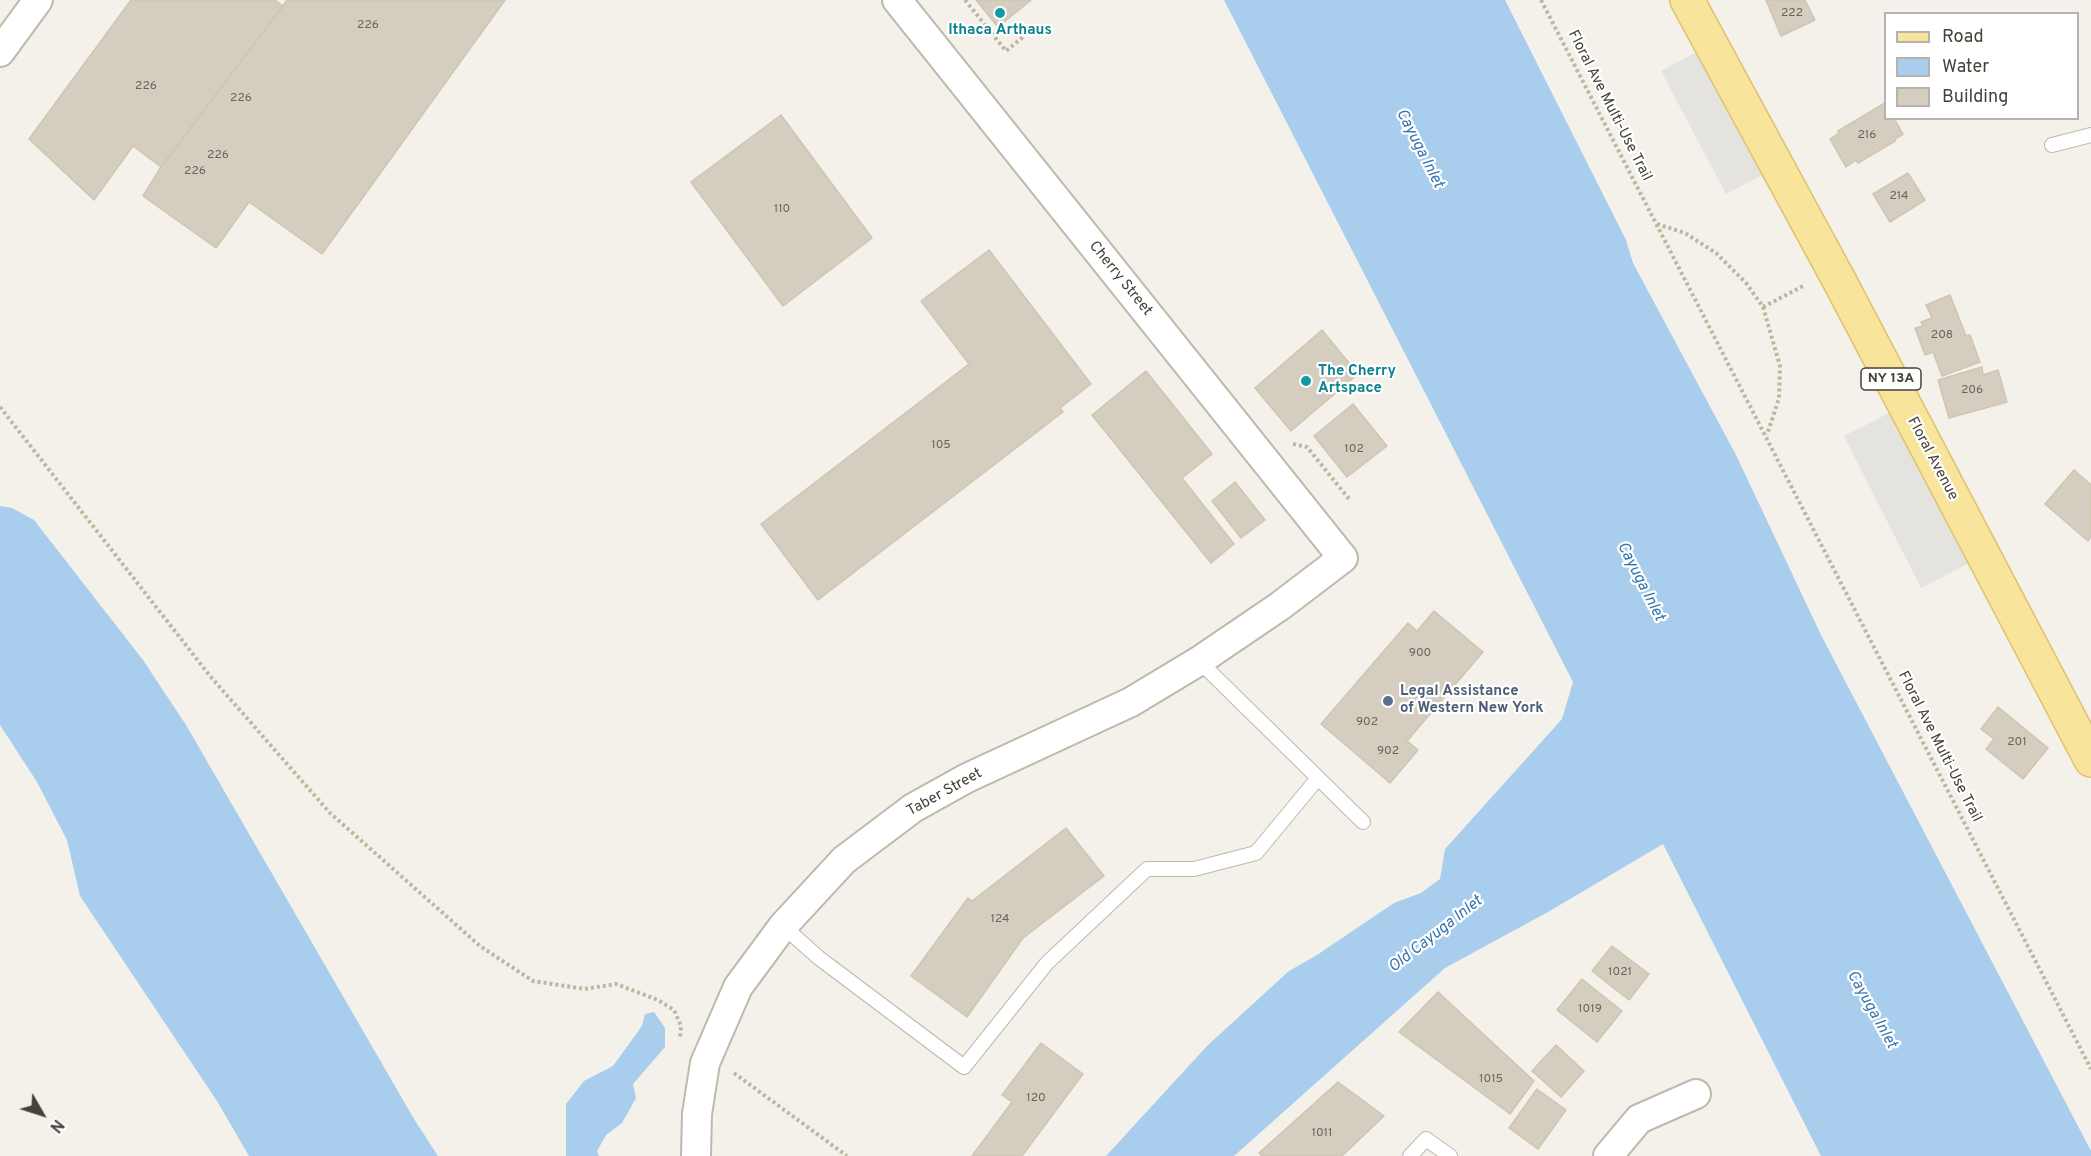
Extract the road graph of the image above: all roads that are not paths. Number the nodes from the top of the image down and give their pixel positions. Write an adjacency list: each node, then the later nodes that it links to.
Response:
1 (38, 0): 4 (street)
2 (897, 0): 7 (street, Cherry Street)
3 (1687, 0): 9 (main road, Floral Avenue / NY 13A)
4 (0, 52)
5 (2091, 135): 6 (lane)
6 (2052, 145)
7 (1343, 558): 8 (street, Taber Street)
8 (1199, 661): 10 (lane); 12 (street, Taber Street)
9 (2091, 760)
10 (1318, 778): 11 (lane); 12 (lane)
11 (1363, 822)
12 (783, 926): 14 (street, Taber Street)
13 (1696, 1094): 17 (street)
14 (696, 1156)
15 (1410, 1156): 16 (lane)
16 (1450, 1156)
17 (1608, 1156)

